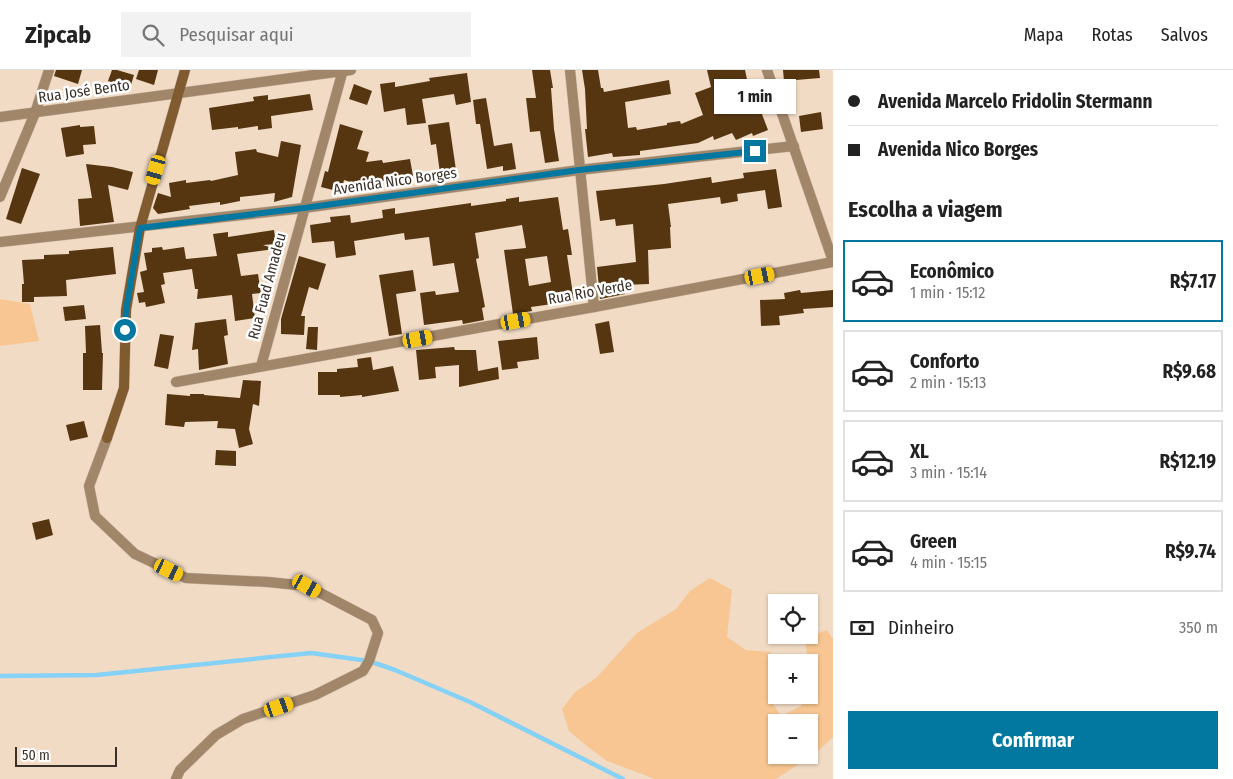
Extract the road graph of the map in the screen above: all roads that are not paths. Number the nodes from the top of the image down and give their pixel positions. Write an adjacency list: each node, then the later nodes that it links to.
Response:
1 (49, 70): 7 (street)
2 (185, 70): 6 (street)
3 (345, 70): 6 (street, Rua José Bento); 12 (street, Rua Fuad Amadeu)
4 (570, 70): 10 (street)
5 (767, 70): 9 (street)
6 (177, 93): 7 (street, Rua José Bento); 13 (street)
7 (35, 113): 8 (street, Rua José Bento); 11 (street)
8 (0, 117)
9 (794, 146): 10 (street, Avenida Nico Borges); 15 (street)
10 (579, 170): 12 (street, Avenida Nico Borges); 16 (street)
11 (0, 197)
12 (304, 208): 13 (street, Avenida Nico Borges); 17 (street, Rua Fuad Amadeu)
13 (140, 228): 14 (street, Avenida Nico Borges); 19 (street)
14 (0, 242)
15 (833, 262): 16 (street, Rua Rio Verde)
16 (594, 307): 17 (street, Rua Rio Verde)
17 (261, 366): 18 (street, Rua Rio Verde)
18 (176, 382)
19 (176, 779)

